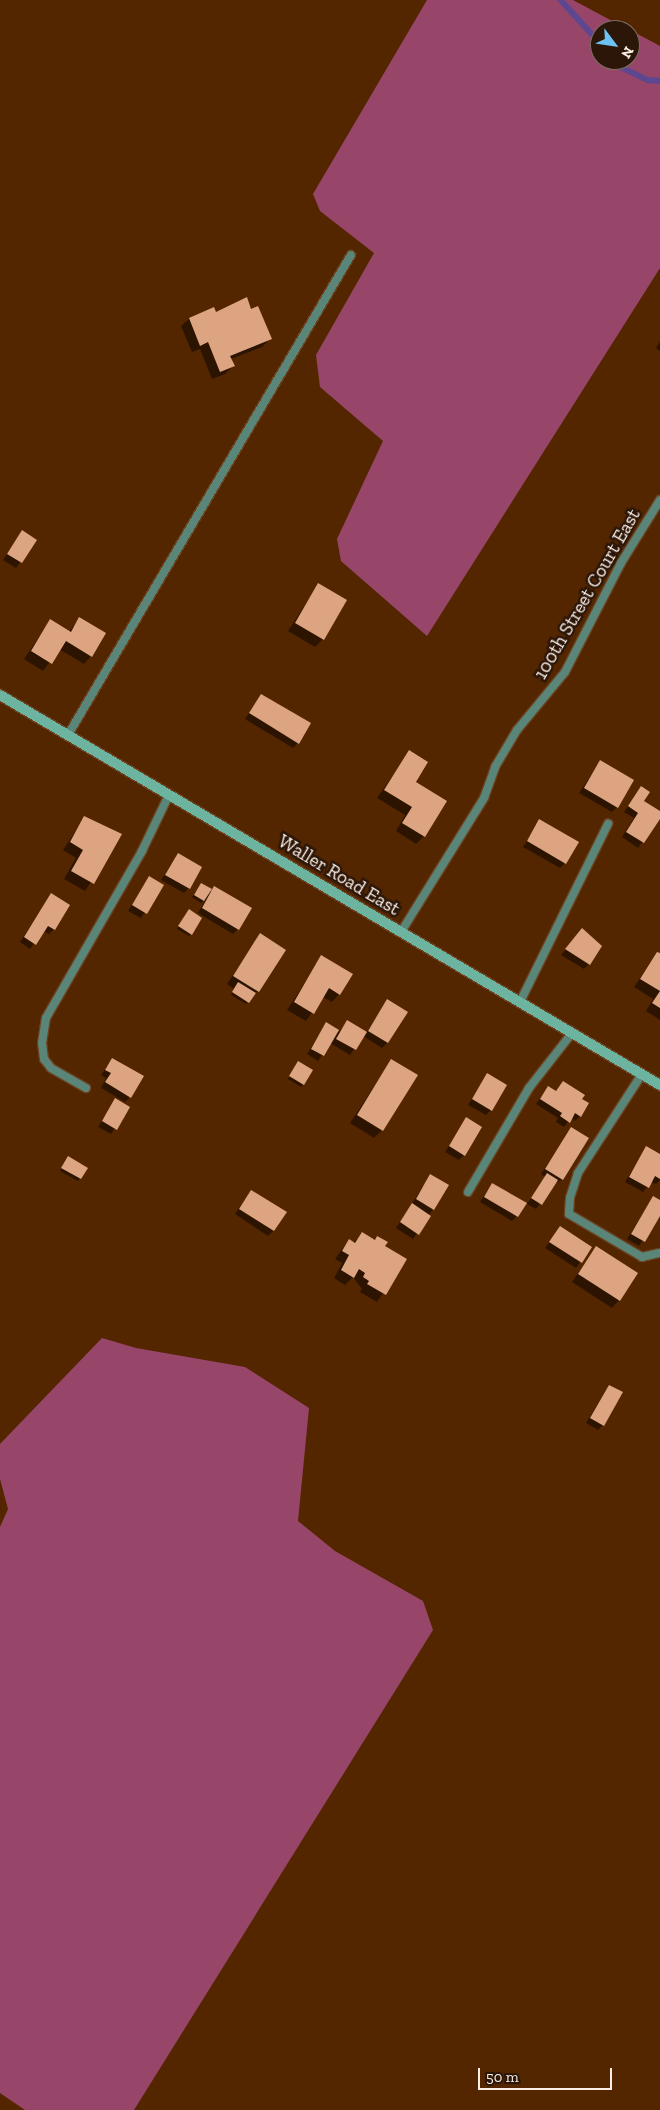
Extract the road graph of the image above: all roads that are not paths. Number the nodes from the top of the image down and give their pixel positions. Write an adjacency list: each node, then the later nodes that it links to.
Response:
1 (351, 255): 4 (lane)
2 (660, 500): 7 (lane, 100th Street Court East)
3 (0, 695): 4 (street, Waller Road East)
4 (68, 735): 5 (street, Waller Road East)
5 (169, 795): 7 (street, Waller Road East); 12 (lane)
6 (608, 824): 8 (lane)
7 (401, 932): 8 (street, Waller Road East)
8 (520, 1002): 9 (street, Waller Road East)
9 (572, 1033): 10 (street, Waller Road East); 13 (lane)
10 (642, 1074): 11 (street, Waller Road East); 14 (lane)
11 (660, 1085)
12 (86, 1088)
13 (468, 1192)
14 (660, 1253)

